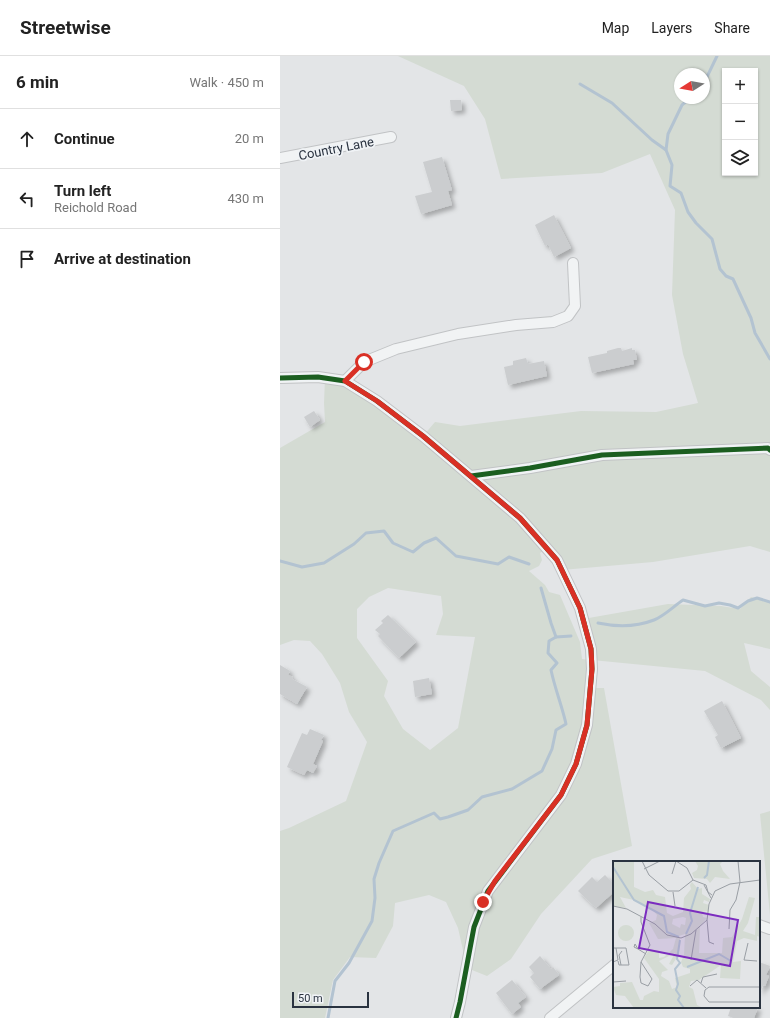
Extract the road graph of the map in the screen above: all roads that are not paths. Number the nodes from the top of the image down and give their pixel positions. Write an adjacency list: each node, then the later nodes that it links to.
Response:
1 (391, 137): 2 (street, Country Lane)
2 (280, 158)
3 (573, 263): 5 (street)
4 (280, 378): 5 (street)
5 (345, 381): 7 (street)
6 (770, 450): 7 (street)
7 (470, 476): 11 (street)
8 (760, 925): 9 (street)
9 (770, 929)
10 (613, 966): 12 (street)
11 (456, 1018)
12 (550, 1018)

